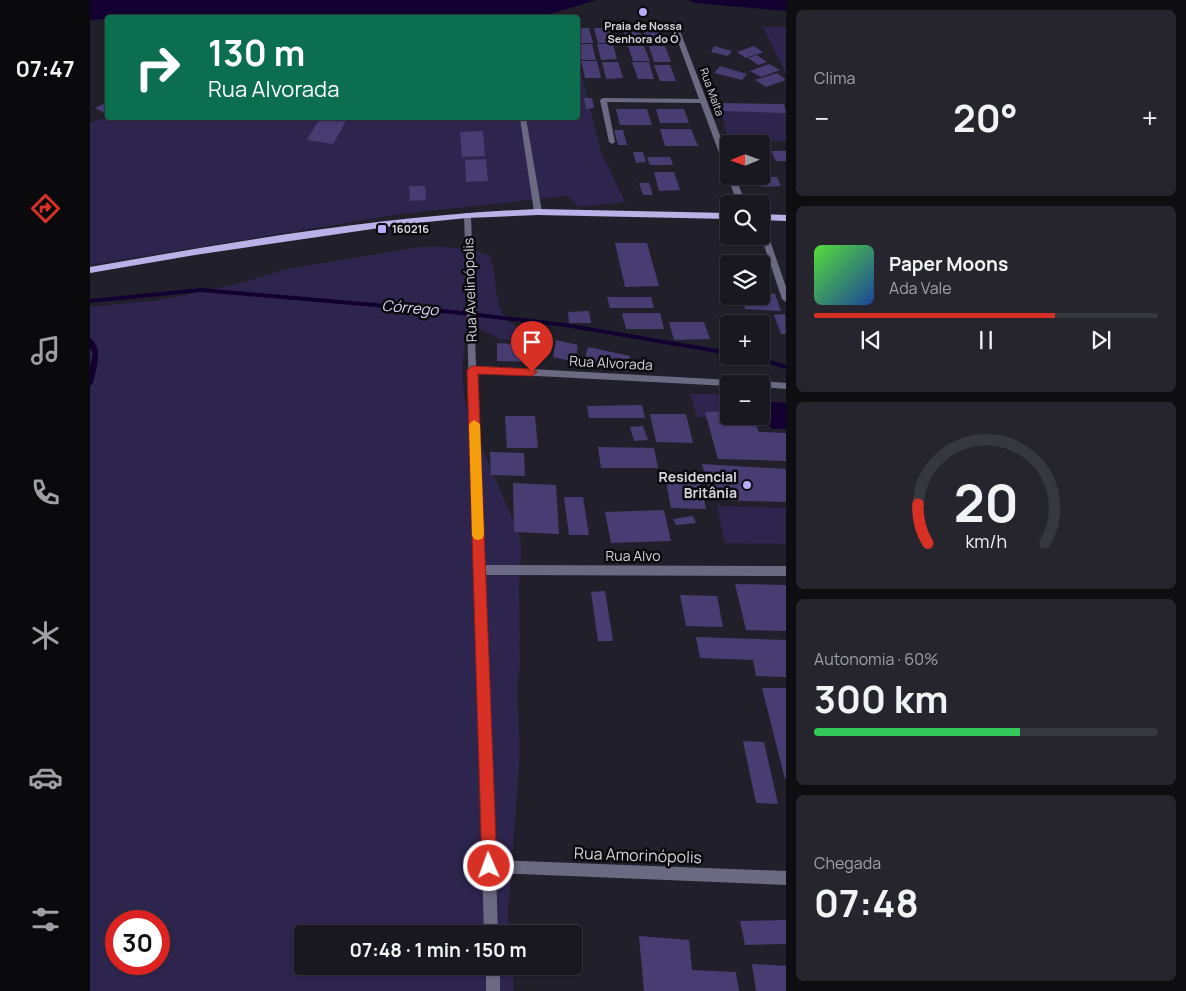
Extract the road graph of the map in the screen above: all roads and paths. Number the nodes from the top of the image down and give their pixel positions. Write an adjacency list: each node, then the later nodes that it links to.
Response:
1 (674, 23): 2 (street, Rua Malta)
2 (703, 101): 4 (street); 5 (street, Rua Malta)
3 (523, 120): 6 (street)
4 (612, 142)
5 (720, 146)
6 (538, 212): 7 (main road); 8 (main road)
7 (467, 215): 12 (main road); 14 (street, Rua Avelinópolis)
8 (720, 216)
9 (770, 217): 10 (main road)
10 (786, 218)
11 (768, 245): 13 (street)
12 (90, 270)
13 (786, 299)
14 (472, 370): 15 (street, Rua Alvorada); 18 (street, Rua Avelinópolis)
15 (720, 383)
16 (770, 385): 17 (street)
17 (786, 386)
18 (479, 570): 19 (street, Rua Alvo); 20 (street, Rua Avelinópolis)
19 (786, 571)
20 (489, 866): 21 (street, Rua Amorinópolis); 22 (street, Rua Avelinópolis)
21 (786, 878)
22 (491, 925)
23 (492, 975): 24 (street)
24 (493, 991)

